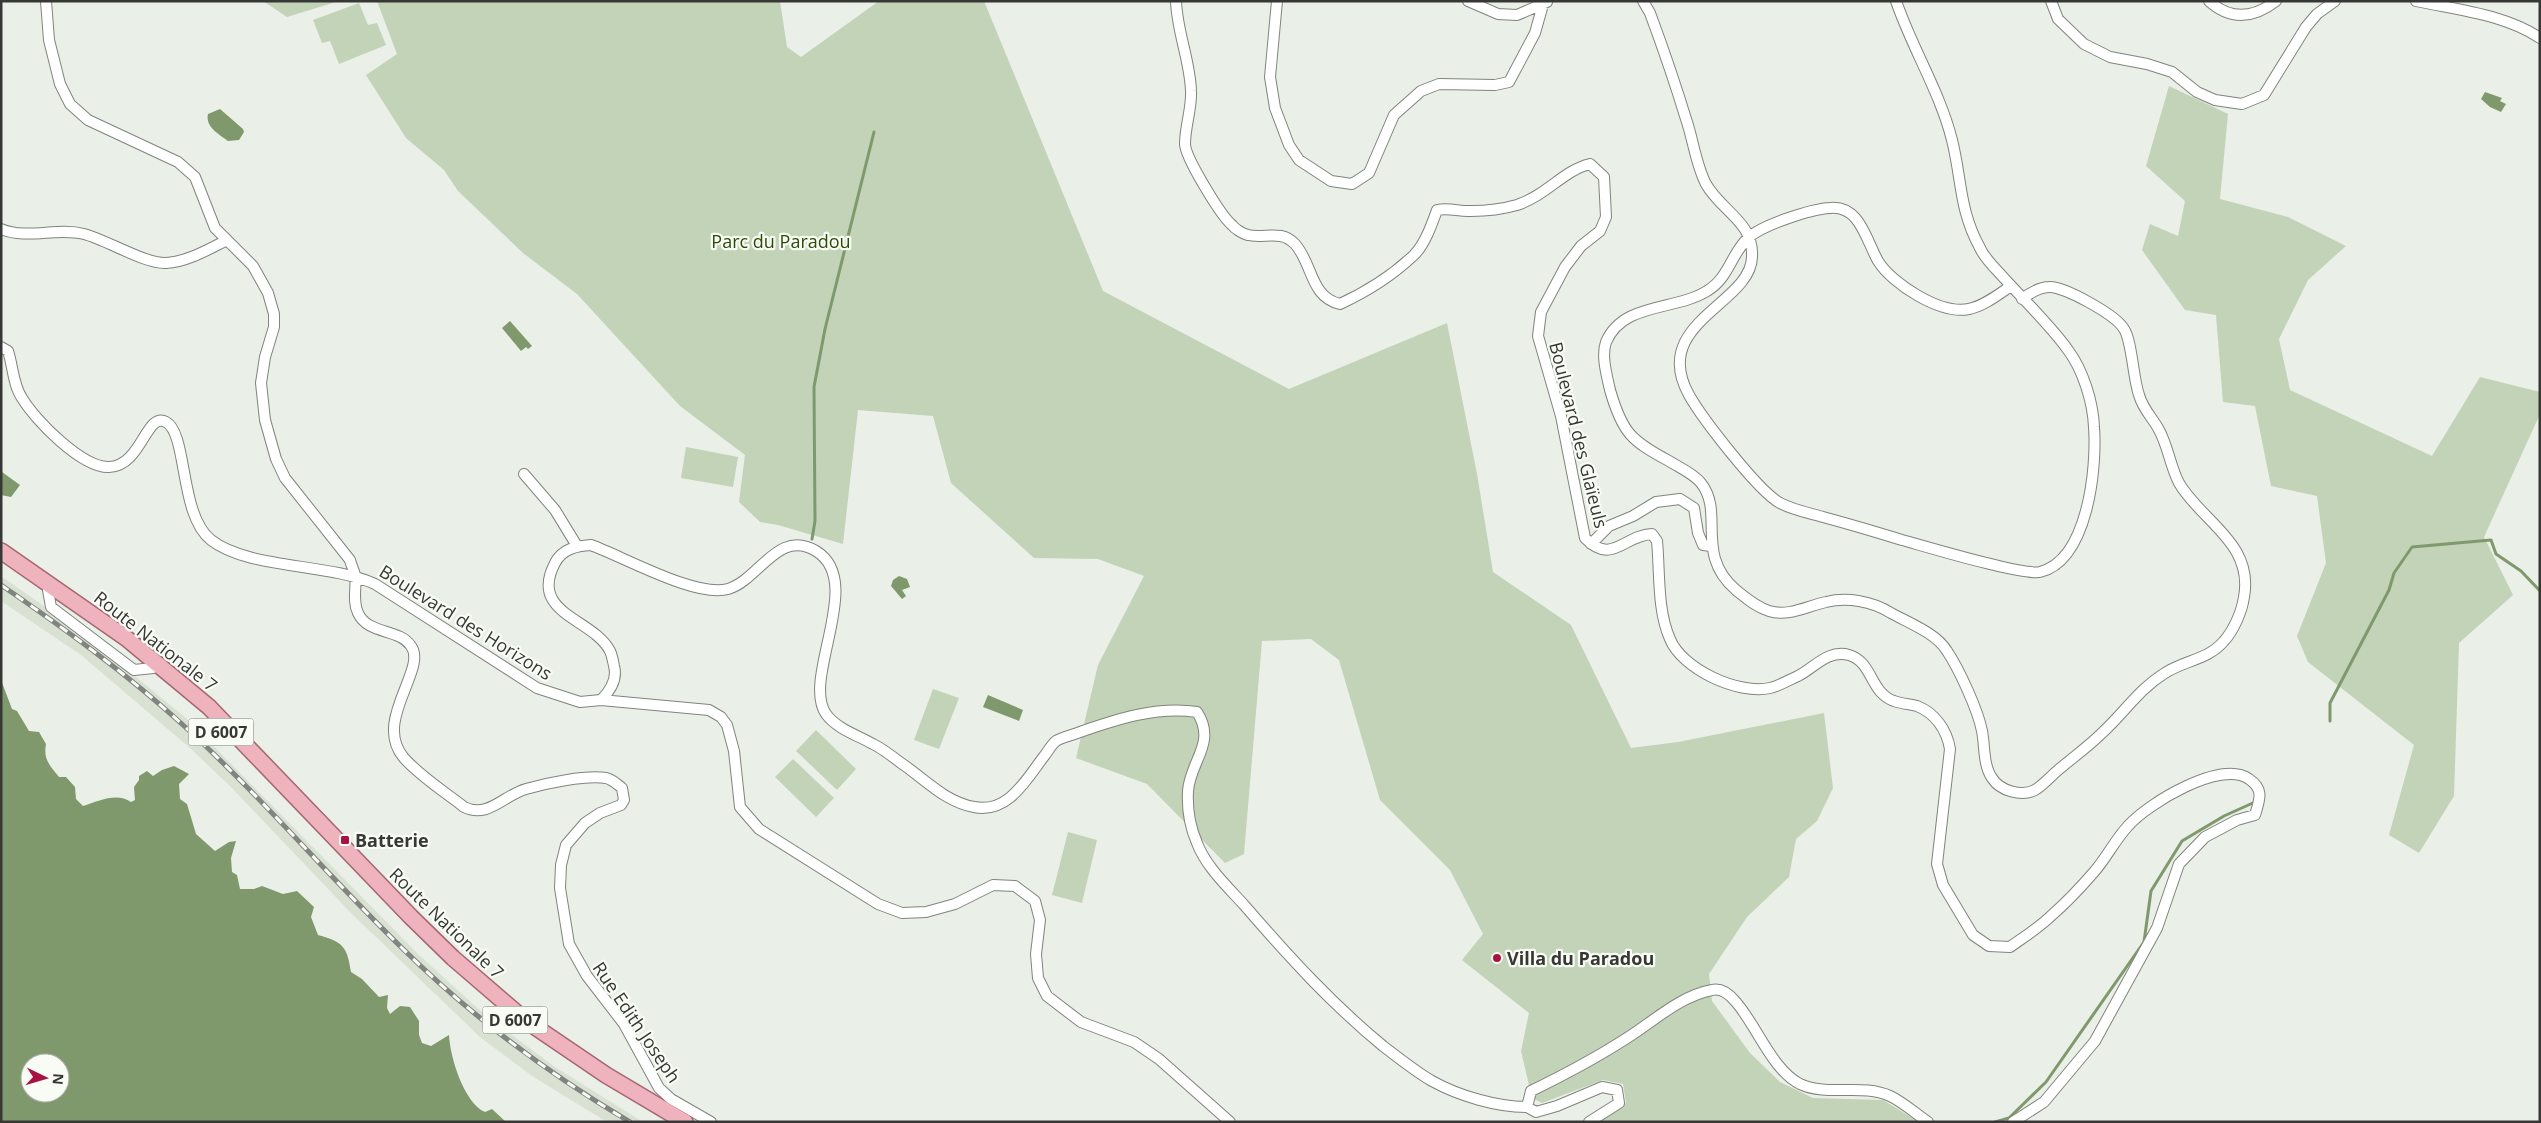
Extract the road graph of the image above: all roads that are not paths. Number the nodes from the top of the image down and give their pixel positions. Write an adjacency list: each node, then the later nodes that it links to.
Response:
1 (46, 1): 16 (street)
2 (1176, 1): 21 (street, Boulevard des Glaïeuls)
3 (1277, 1): 12 (street)
4 (1468, 1): 12 (street)
5 (1643, 1): 15 (street)
6 (1896, 1): 17 (street)
7 (2051, 1): 10 (street)
8 (2209, 1): 9 (street)
9 (2276, 1)
10 (2335, 1)
11 (2416, 1): 13 (street)
12 (1545, 2)
13 (2540, 38)
14 (1, 229): 16 (street)
15 (1750, 236): 17 (street); 18 (street); 23 (street)
16 (227, 240): 26 (street)
17 (2011, 286): 18 (street)
18 (2022, 298): 23 (street)
19 (1, 347): 26 (street, Boulevard des Horizons)
20 (524, 474): 22 (street)
21 (1591, 544): 23 (street); 37 (street, Boulevard des Glaïeuls)
22 (577, 546): 29 (street); 30 (street)
23 (1711, 546)
24 (1, 551): 32 (main road, Route Nationale 7 / D 6007)
25 (1, 558): 27 (main road, Route Nationale 7 / D 6007)
26 (355, 575): 29 (street, Boulevard des Horizons); 33 (street, Rue Edith Joseph)
27 (48, 590): 28 (main road, Route Nationale 7 / D 6007); 28 (street)
28 (153, 668): 31 (main road, Route Nationale 7 / D 6007)
29 (601, 700): 34 (street, Boulevard des Horizons)
30 (1527, 1107): 35 (street); 36 (street)
31 (672, 1122)
32 (685, 1122)
33 (711, 1122)
34 (1230, 1122)
35 (1589, 1122)
36 (1928, 1122)
37 (2012, 1122)

